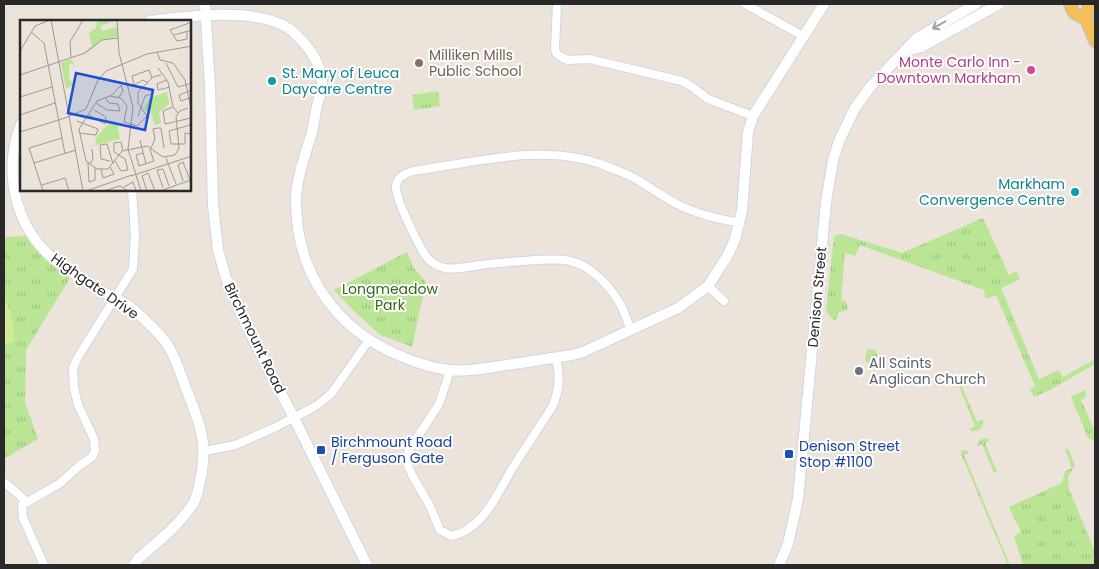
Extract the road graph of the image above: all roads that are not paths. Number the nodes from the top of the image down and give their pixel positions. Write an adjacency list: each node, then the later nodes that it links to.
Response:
1 (205, 4): 9 (street, Birchmount Road)
2 (557, 4): 15 (street)
3 (745, 4): 12 (street)
4 (824, 4): 12 (street)
5 (976, 4): 14 (street, Denison Street, one-way to 14)
6 (999, 4): 14 (street, Denison Street)
7 (1070, 4): 10 (main road)
8 (1088, 4): 10 (main road)
9 (205, 16): 11 (street); 23 (street); 26 (street, Birchmount Road)
10 (1086, 19): 13 (main road)
11 (161, 20)
12 (803, 36): 15 (street)
13 (1095, 41)
14 (907, 51): 33 (street, Denison Street)
15 (753, 116): 18 (street)
16 (20, 128): 20 (street, Highgate Drive)
17 (132, 191): 20 (street)
18 (740, 223): 19 (street); 22 (street)
19 (708, 286): 21 (street); 22 (street)
20 (116, 296): 27 (street, Highgate Drive); 29 (street)
21 (724, 301)
22 (631, 330): 24 (street)
23 (369, 340): 25 (street); 26 (street)
24 (556, 358): 25 (street); 25 (street)
25 (450, 371)
26 (294, 418): 27 (street); 32 (street, Birchmount Road)
27 (205, 452): 31 (street, Highgate Drive)
28 (4, 482): 29 (street)
29 (26, 502): 30 (street)
30 (44, 565)
31 (134, 565)
32 (367, 565)
33 (780, 565)

